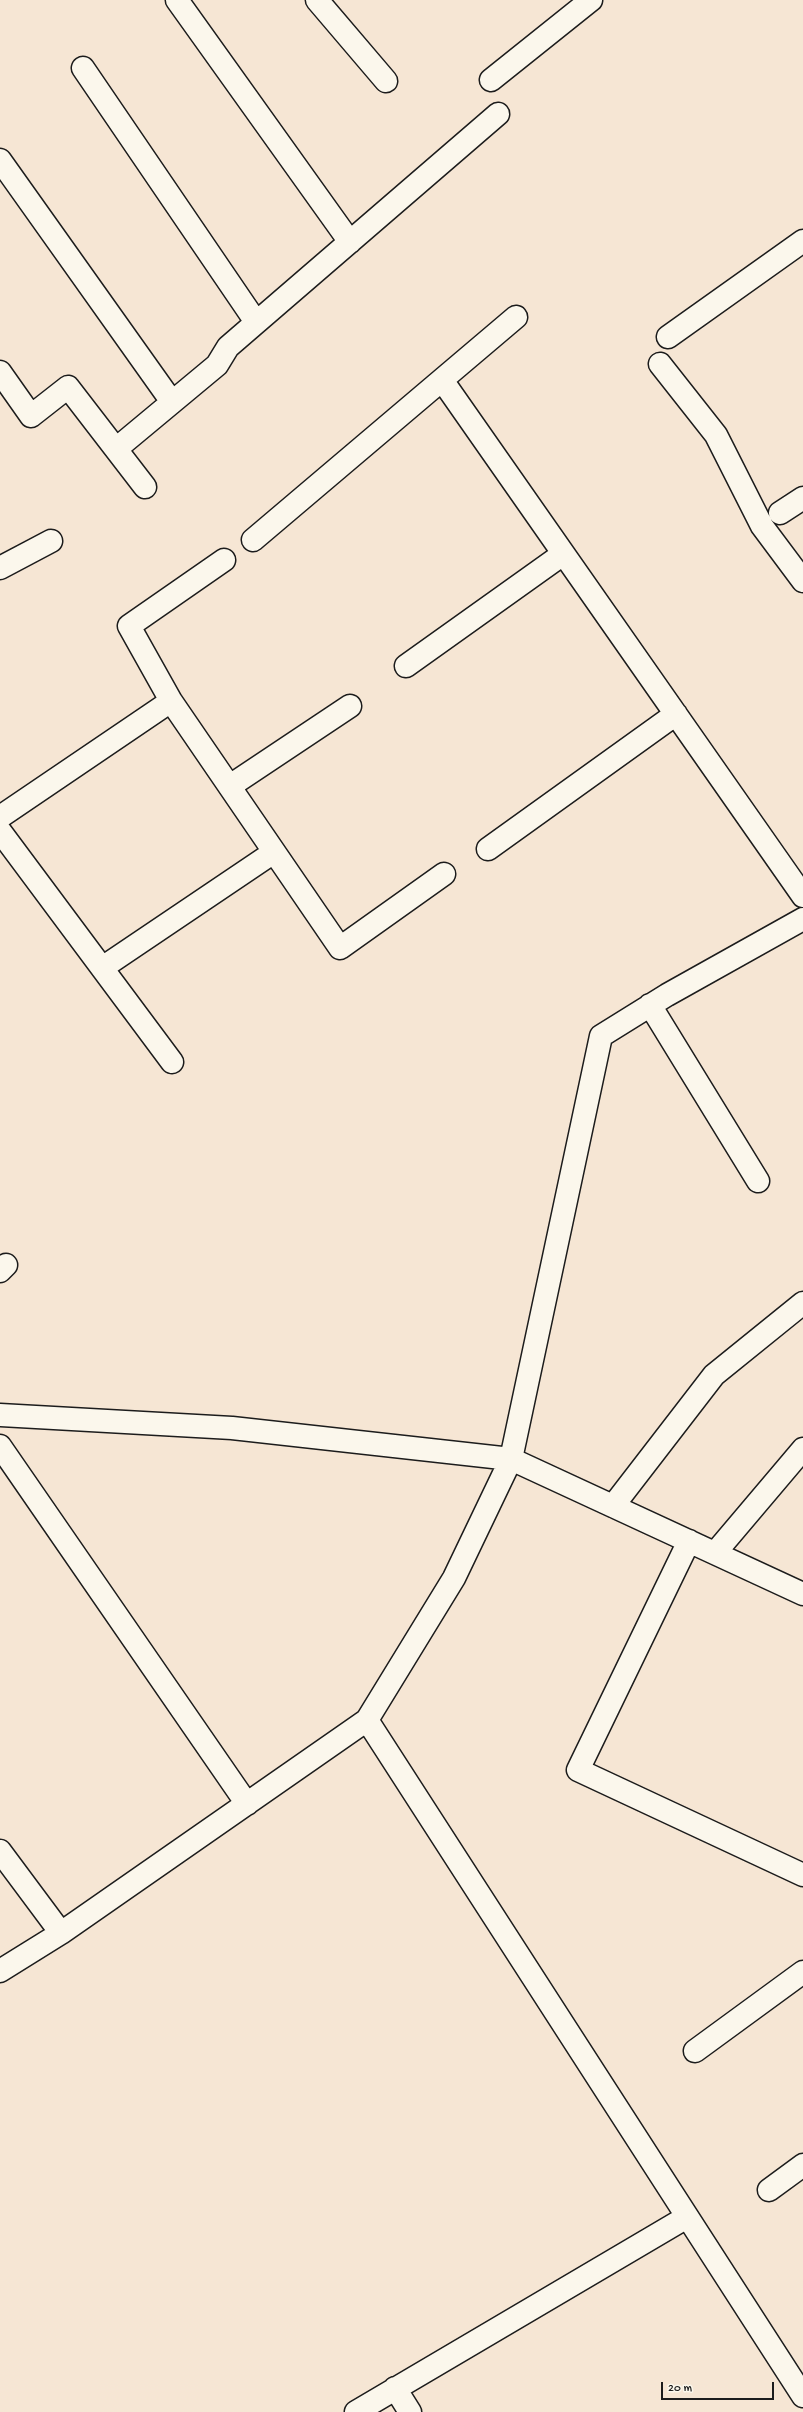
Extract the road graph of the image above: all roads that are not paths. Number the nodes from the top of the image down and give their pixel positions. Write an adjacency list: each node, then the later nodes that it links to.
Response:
1 (178, 0): 10 (street)
2 (317, 0): 6 (street)
3 (591, 0): 5 (street)
4 (83, 68): 12 (street)
5 (491, 80)
6 (386, 81)
7 (498, 114): 10 (street)
8 (0, 160): 17 (street)
9 (803, 241): 13 (street)
10 (350, 242): 12 (street)
11 (516, 317): 16 (street)
12 (256, 322): 17 (street)
13 (668, 337)
14 (660, 364): 27 (street)
15 (0, 372): 18 (street)
16 (442, 380): 22 (street); 24 (street)
17 (172, 402): 18 (street)
18 (116, 449): 19 (street)
19 (146, 487)
20 (803, 498): 21 (street)
21 (780, 513)
22 (253, 540)
23 (51, 542): 26 (street)
24 (563, 554): 28 (street); 31 (street)
25 (224, 560): 29 (street)
26 (0, 568)
27 (803, 581)
28 (406, 666)
29 (171, 701): 32 (street); 33 (street)
30 (350, 706): 32 (street)
31 (676, 714): 35 (street); 38 (street)
32 (230, 786): 36 (street)
33 (0, 817)
34 (0, 831): 40 (street)
35 (488, 849)
36 (274, 852): 37 (street); 40 (street)
37 (444, 874)
38 (803, 896)
39 (803, 919): 41 (street)
40 (102, 968): 42 (street)
41 (650, 1005): 43 (street); 48 (street)
42 (172, 1062)
43 (758, 1181)
44 (803, 1303): 49 (street)
45 (0, 1414): 48 (street)
46 (0, 1446): 54 (street)
47 (803, 1448): 51 (street)
48 (511, 1459): 49 (street); 53 (street)
49 (613, 1506): 50 (street)
50 (688, 1541): 51 (street); 56 (street)
51 (715, 1553): 52 (street)
52 (803, 1594)
53 (367, 1720): 54 (street); 63 (street)
54 (247, 1804): 57 (street)
55 (0, 1851): 57 (street)
56 (803, 1874)
57 (60, 1933): 58 (street)
58 (0, 1971)
59 (803, 1972): 60 (street)
60 (695, 2051)
61 (803, 2165): 62 (street)
62 (769, 2190)
63 (687, 2217): 64 (street); 65 (street)
64 (395, 2388): 66 (street); 67 (street)
65 (803, 2396)
66 (356, 2412)
67 (410, 2412)

